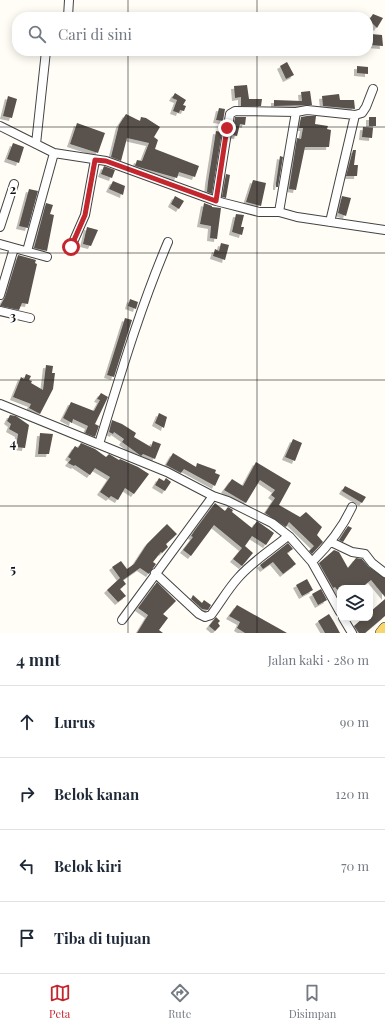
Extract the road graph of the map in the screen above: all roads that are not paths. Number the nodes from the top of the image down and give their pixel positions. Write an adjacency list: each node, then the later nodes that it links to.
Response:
1 (69, 0): 2 (street)
2 (68, 12)
3 (45, 56): 8 (street)
4 (373, 89): 6 (street)
5 (296, 112): 6 (street); 12 (street); 13 (street)
6 (355, 115): 14 (street)
7 (0, 126): 8 (street)
8 (36, 144): 9 (street)
9 (54, 152): 10 (street); 21 (street)
10 (95, 160): 12 (street); 19 (street)
11 (14, 184): 15 (street)
12 (216, 201): 13 (street)
13 (279, 212): 14 (street)
14 (330, 222): 16 (street)
15 (0, 226)
16 (385, 230)
17 (168, 242): 27 (street)
18 (0, 244): 20 (street)
19 (71, 247)
20 (14, 248): 21 (street); 23 (street)
21 (27, 251): 22 (street)
22 (47, 257)
23 (0, 295)
24 (0, 311): 25 (street)
25 (30, 318)
26 (0, 404): 27 (street)
27 (100, 444): 28 (street)
28 (213, 496): 30 (street); 33 (street)
29 (352, 507): 31 (street)
30 (288, 536): 32 (street); 33 (street)
31 (331, 542): 32 (street); 34 (street)
32 (312, 562): 35 (street)
33 (155, 573): 36 (street)
34 (385, 573)
35 (337, 607)
36 (122, 620)
37 (345, 621): 39 (street)
38 (385, 628): 40 (main road)
39 (352, 633)
40 (381, 633)

